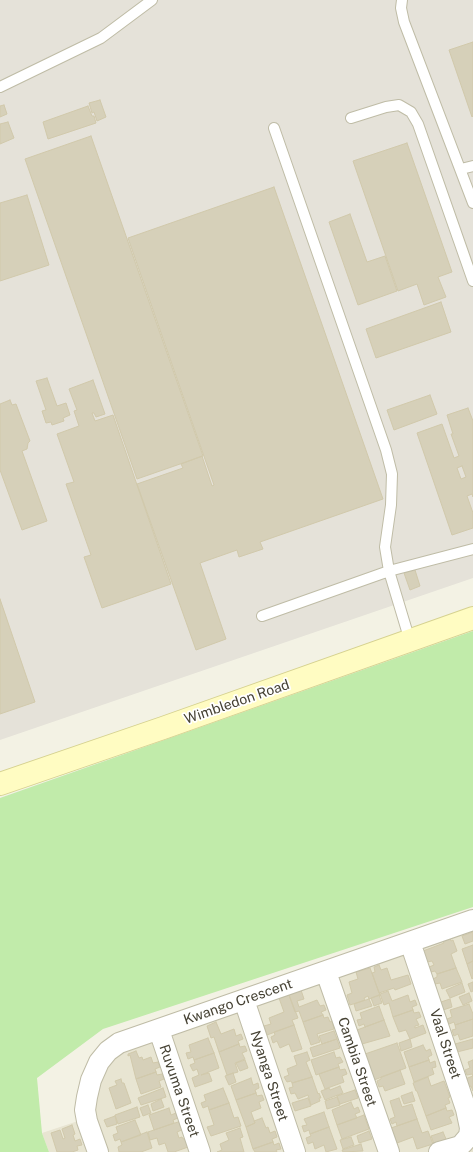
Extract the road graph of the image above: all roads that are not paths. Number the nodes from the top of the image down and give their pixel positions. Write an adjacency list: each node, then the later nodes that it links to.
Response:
1 (152, 0): 3 (lane)
2 (402, 0): 7 (lane)
3 (0, 87)
4 (351, 118): 9 (lane)
5 (274, 128): 11 (lane)
6 (473, 166): 7 (lane)
7 (461, 170): 8 (lane)
8 (473, 203)
9 (473, 281)
10 (473, 549): 11 (lane)
11 (389, 571): 12 (lane); 14 (lane)
12 (262, 616)
13 (473, 618): 14 (main road, Wimbledon Road)
14 (410, 640): 15 (main road, Wimbledon Road)
15 (0, 784)
16 (473, 920): 17 (street, Kwango Crescent)
17 (410, 942): 18 (street, Kwango Crescent); 25 (street, Vaal Street)
18 (326, 972): 19 (street, Kwango Crescent); 24 (street, Cambia Street)
19 (244, 1000): 20 (street, Kwango Crescent); 23 (street, Nyanga Street)
20 (159, 1030): 21 (street, Kwango Crescent); 22 (street, Ruvuma Street)
21 (98, 1152)
22 (200, 1152)
23 (295, 1152)
24 (389, 1152)
25 (439, 1152)

